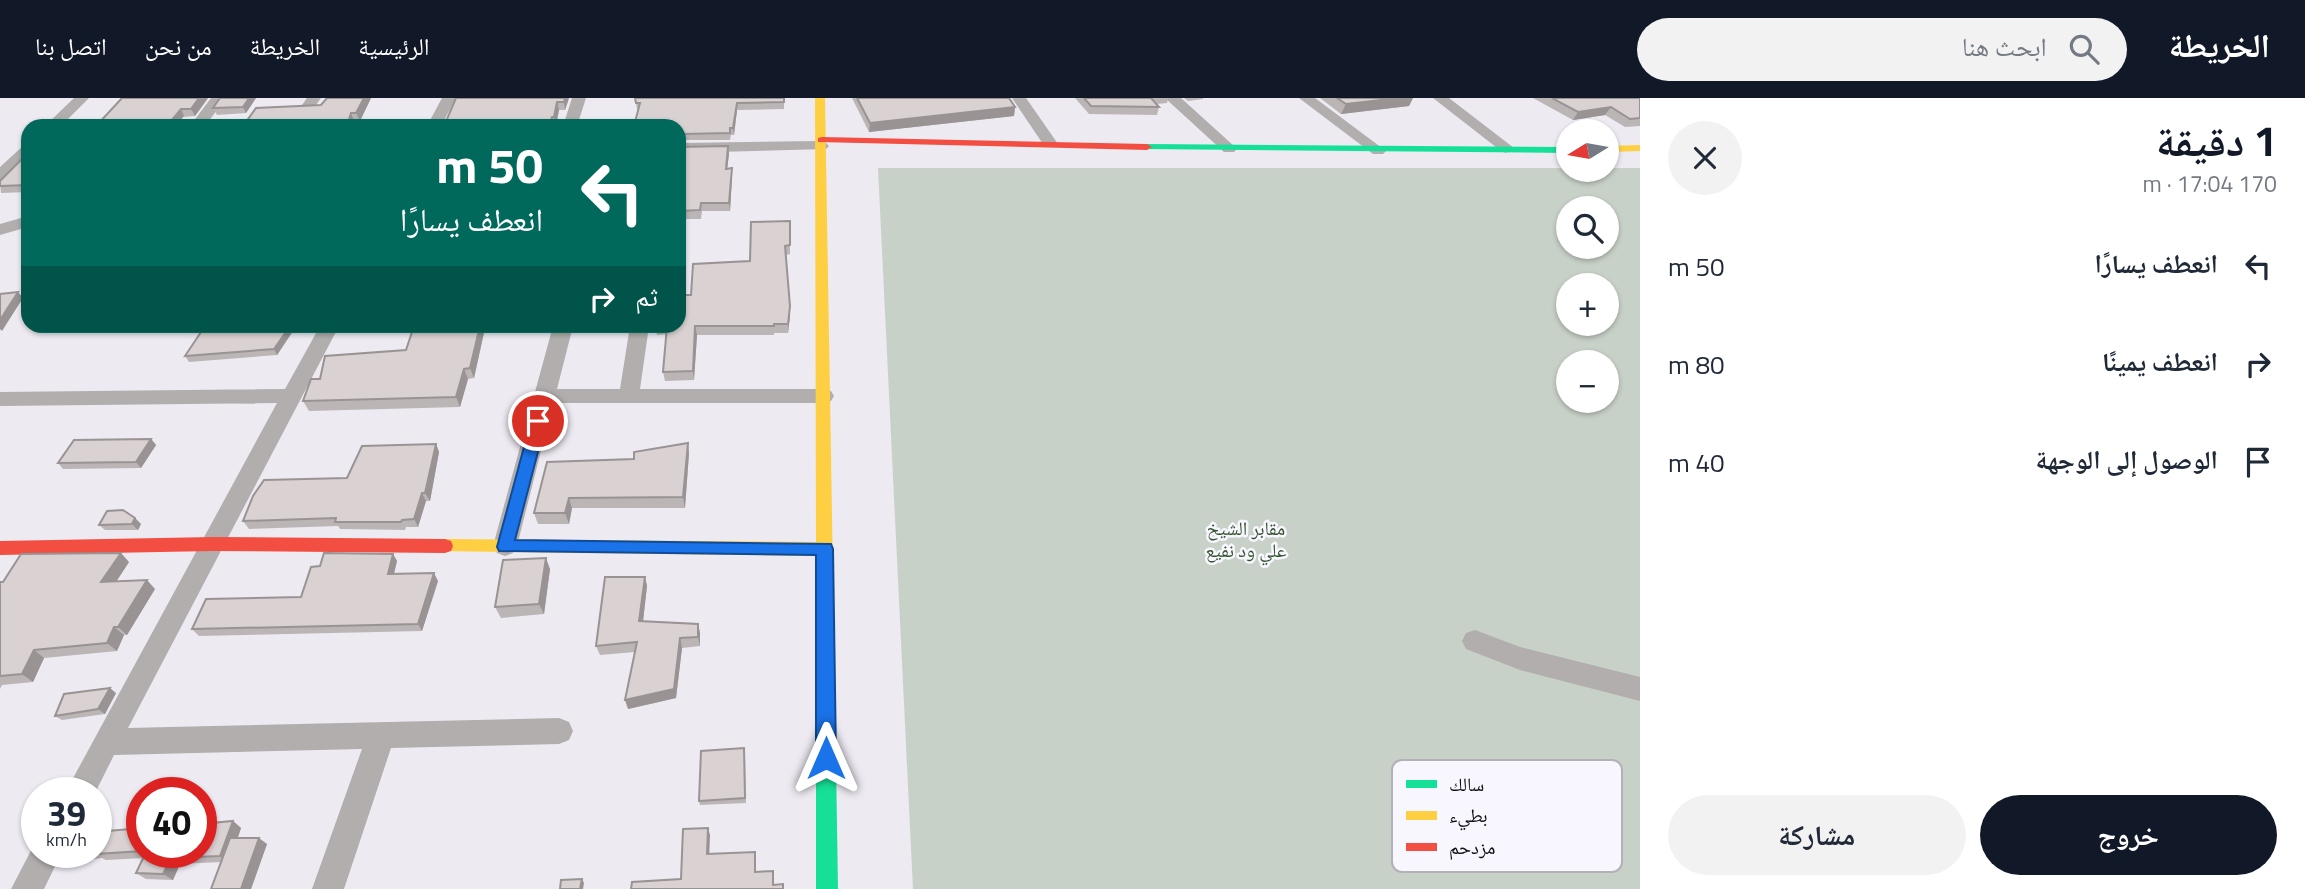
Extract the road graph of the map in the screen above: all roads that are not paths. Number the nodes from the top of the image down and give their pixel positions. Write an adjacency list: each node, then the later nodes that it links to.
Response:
1 (82, 98): 10 (street)
2 (219, 98): 11 (street)
3 (449, 98): 12 (street)
4 (579, 98): 13 (street)
5 (820, 98): 14 (street)
6 (1019, 98): 15 (street)
7 (1172, 98): 21 (street)
8 (1306, 98): 24 (street)
9 (1440, 98): 17 (street)
10 (60, 119)
11 (202, 119)
12 (438, 119)
13 (572, 119)
14 (821, 143): 15 (street); 16 (street); 35 (street)
15 (1050, 144): 21 (street)
16 (686, 148)
17 (1506, 148): 23 (street); 24 (street)
18 (1640, 148): 22 (street)
19 (9, 149): 20 (street)
20 (21, 149)
21 (1229, 149): 24 (street)
22 (1619, 149)
23 (1556, 150)
24 (1378, 151)
25 (21, 156): 26 (street)
26 (0, 176)
27 (21, 223): 28 (street)
28 (0, 230)
29 (325, 333): 32 (street)
30 (561, 333): 33 (street)
31 (639, 333): 34 (street)
32 (291, 396): 36 (street); 37 (street)
33 (545, 396): 34 (street); 38 (street)
34 (629, 396): 35 (street)
35 (824, 396): 40 (street)
36 (0, 399)
37 (213, 544): 38 (street); 39 (street); 45 (street)
38 (505, 547): 40 (street)
39 (0, 548)
40 (825, 549): 50 (street)
41 (1475, 641): 42 (street)
42 (1640, 689)
43 (559, 731): 44 (street)
44 (380, 735): 45 (street); 49 (street)
45 (107, 742): 46 (street)
46 (88, 777)
47 (38, 868): 48 (street)
48 (27, 889)
49 (328, 889)
50 (827, 889)

